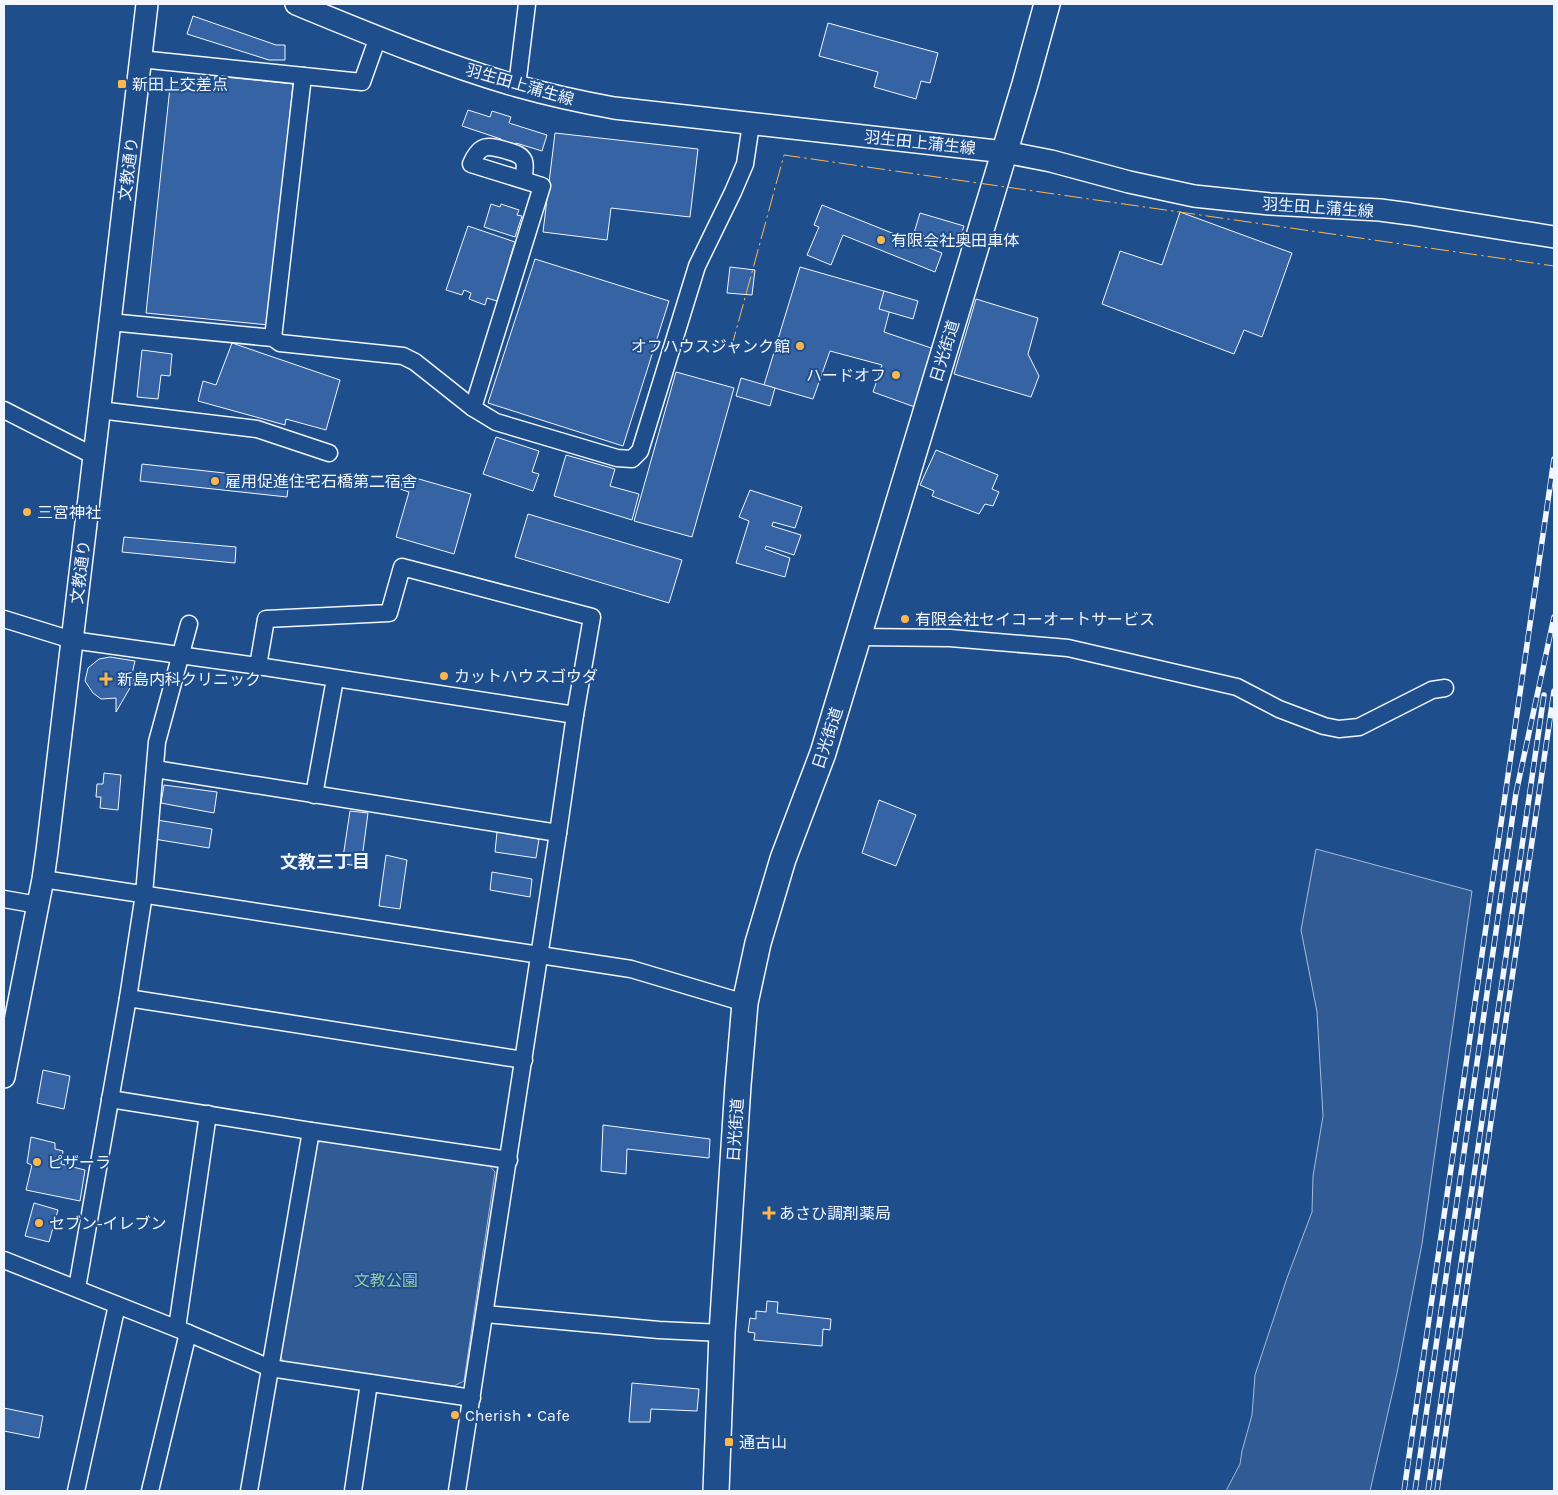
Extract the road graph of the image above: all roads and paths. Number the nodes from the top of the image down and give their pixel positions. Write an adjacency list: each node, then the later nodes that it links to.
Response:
1 (147, 4): 6 (main road, 文教通り)
2 (296, 4): 5 (main road, 羽生田上蒲生線)
3 (527, 4): 8 (street)
4 (1047, 4): 10 (highway, 日光街道)
5 (378, 37): 7 (street); 8 (main road, 羽生田上蒲生線)
6 (140, 59): 7 (street); 13 (main road, 文教通り)
7 (303, 76): 14 (street)
8 (517, 86): 9 (main road, 羽生田上蒲生線)
9 (751, 124): 10 (main road, 羽生田上蒲生線); 15 (street)
10 (1005, 152): 12 (main road, 羽生田上蒲生線); 22 (highway, 日光街道)
11 (523, 180): 15 (street)
12 (1554, 237)
13 (110, 322): 14 (street); 17 (main road, 文教通り)
14 (273, 338): 15 (street)
15 (472, 408)
16 (4, 410): 19 (street)
17 (100, 410): 18 (street); 19 (main road, 文教通り)
18 (329, 453)
19 (94, 456): 23 (main road, 文教通り)
20 (4, 619): 23 (street)
21 (189, 624): 24 (street)
22 (858, 637): 27 (street); 38 (highway, 日光街道)
23 (72, 640): 24 (street); 32 (main road, 文教通り)
24 (180, 655): 25 (street); 29 (street)
25 (258, 666): 26 (street); 28 (street)
26 (335, 679): 28 (street); 30 (street)
27 (1445, 688)
28 (575, 715): 31 (street)
29 (155, 769): 30 (street); 33 (street)
30 (314, 795): 31 (street)
31 (558, 833): 36 (street)
32 (43, 879): 33 (street); 35 (main road, 文教通り)
33 (144, 894): 36 (street); 37 (street)
34 (4, 899): 35 (street)
35 (38, 905): 40 (main road, 文教通り)
36 (539, 954): 38 (street); 39 (street)
37 (128, 998): 39 (street); 41 (street)
38 (745, 1003): 50 (highway, 日光街道)
39 (524, 1060): 44 (street)
40 (4, 1077)
41 (110, 1099): 42 (street); 46 (street)
42 (208, 1114): 43 (street); 49 (street)
43 (310, 1130): 44 (street); 51 (street)
44 (508, 1160): 48 (street)
45 (4, 1260): 46 (street)
46 (77, 1288): 47 (street)
47 (117, 1305): 49 (street); 54 (street)
48 (485, 1314): 50 (street); 53 (street)
49 (182, 1330): 51 (street); 55 (street)
50 (722, 1333): 59 (highway, 日光街道)
51 (270, 1368): 52 (street); 56 (street)
52 (370, 1383): 53 (street); 57 (street)
53 (472, 1398): 58 (street)
54 (76, 1491)
55 (150, 1491)
56 (249, 1491)
57 (353, 1491)
58 (457, 1491)
59 (716, 1491)

